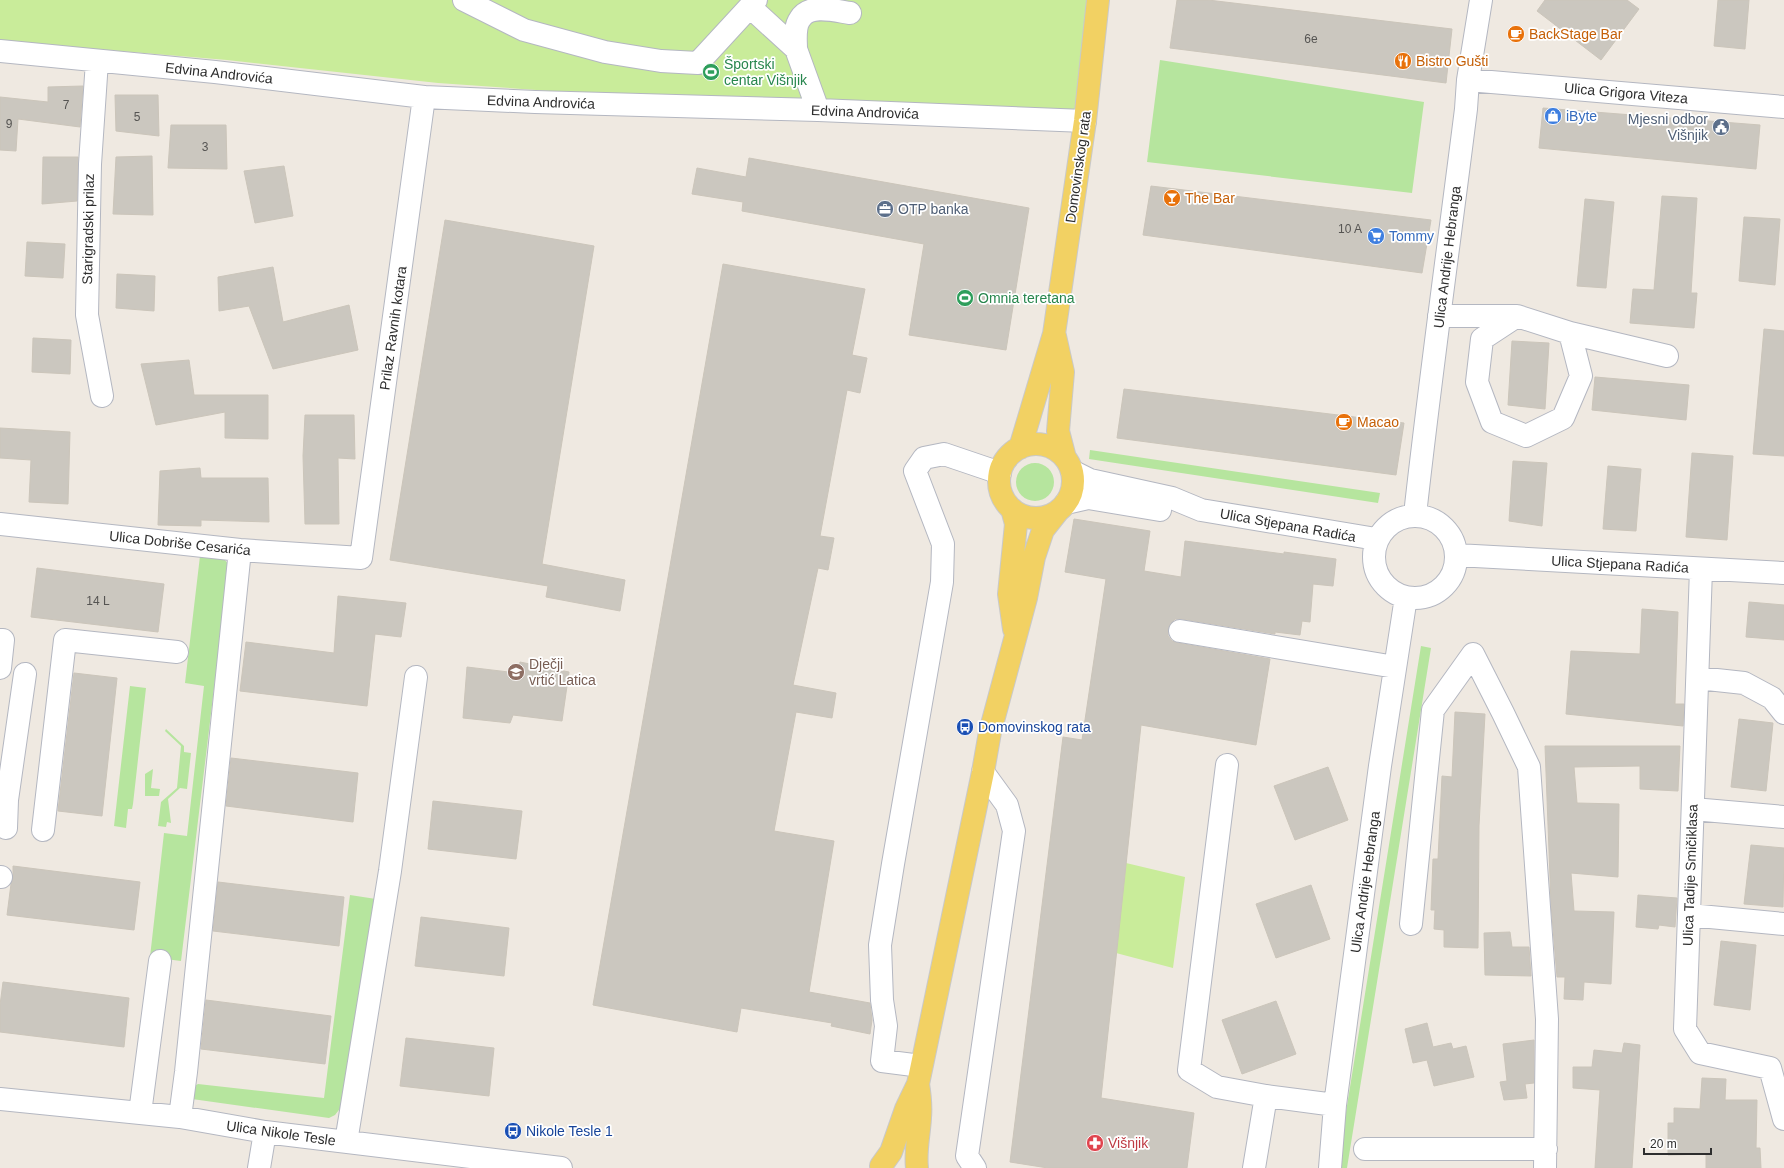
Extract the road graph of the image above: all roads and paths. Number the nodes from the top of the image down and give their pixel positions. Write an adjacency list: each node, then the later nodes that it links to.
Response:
1 (464, 0): 4 (street)
2 (1098, 0): 13 (main road, Domovinskog rata)
3 (1481, 0): 9 (street, Ulica Andrije Hebranga)
4 (753, 3): 6 (street)
5 (850, 13): 6 (street)
6 (796, 49): 12 (street)
7 (0, 51): 8 (street, Edvina Androvića)
8 (97, 61): 10 (street, Edvina Androvića); 19 (street, Starigradski prilaz)
9 (1468, 80): 11 (street, Ulica Grigora Viteza); 14 (street, Ulica Andrije Hebranga)
10 (424, 97): 12 (street, Edvina Androvića); 31 (street, Prilaz Ravnih kotara)
11 (1784, 106)
12 (818, 110): 13 (street, Edvina Androvića)
13 (1085, 121): 17 (main road, Domovinskog rata)
14 (1440, 316): 15 (street); 26 (street, Ulica Andrije Hebranga)
15 (1517, 316): 16 (street); 16 (street)
16 (1570, 333): 18 (street)
17 (1054, 334): 20 (main road, Domovinskog rata); 21 (main road, Domovinskog rata)
18 (1667, 356)
19 (102, 396)
20 (1020, 448): 21 (main road); 22 (main road)
21 (1068, 465): 23 (main road); 25 (street, Ulica Stjepana Radića)
22 (1000, 473): 24 (main road); 56 (street)
23 (1062, 507): 24 (main road); 25 (street, Ulica Stjepana Radića); 36 (main road)
24 (1012, 509): 36 (main road)
25 (1201, 510): 28 (street, Ulica Stjepana Radića)
26 (1415, 515): 28 (street); 30 (street)
27 (0, 524): 29 (street, Ulica Dobriše Cesarića)
28 (1376, 539): 34 (street)
29 (240, 550): 31 (street, Ulica Dobriše Cesarića); 61 (street)
30 (1456, 555): 32 (street, Ulica Stjepana Radića); 34 (street)
31 (361, 558)
32 (1701, 569): 33 (street, Ulica Stjepana Radića); 43 (street, Ulica Tadije Smičiklasa)
33 (1784, 573)
34 (1406, 597): 40 (street, Ulica Andrije Hebranga)
35 (1180, 631): 40 (street)
36 (1015, 636): 46 (main road)
37 (0, 640): 39 (street)
38 (177, 652): 51 (street)
39 (0, 668)
40 (1395, 668): 59 (street, Ulica Andrije Hebranga)
41 (25, 674): 47 (street)
42 (416, 677): 64 (street)
43 (1698, 678): 44 (street); 48 (street, Ulica Tadije Smičiklasa)
44 (1784, 714)
45 (1227, 765): 57 (street)
46 (983, 772): 56 (main road); 72 (street)
47 (4, 791): 50 (street)
48 (1693, 809): 49 (street); 52 (street, Ulica Tadije Smičiklasa)
49 (1784, 817)
50 (6, 828)
51 (43, 830)
52 (1689, 914): 54 (street); 62 (street, Ulica Tadije Smičiklasa)
53 (1410, 924): 66 (street)
54 (1784, 924)
55 (160, 961): 60 (street)
56 (919, 1075): 67 (main road); 71 (main road)
57 (1266, 1096): 59 (street); 73 (street)
58 (0, 1099): 60 (street, Ulica Nikole Tesle)
59 (1335, 1105): 74 (street, Ulica Andrije Hebranga)
60 (140, 1113): 61 (street, Ulica Nikole Tesle)
61 (180, 1118): 63 (street, Ulica Nikole Tesle)
62 (1784, 1119)
63 (264, 1132): 64 (street, Ulica Nikole Tesle); 68 (street)
64 (346, 1142): 69 (street, Ulica Nikole Tesle)
65 (1366, 1149): 66 (street)
66 (1546, 1159)
67 (879, 1167): 70 (main road)
68 (259, 1168)
69 (561, 1168)
70 (911, 1168)
71 (917, 1168)
72 (975, 1168)
73 (1254, 1168)
74 (1330, 1168)

